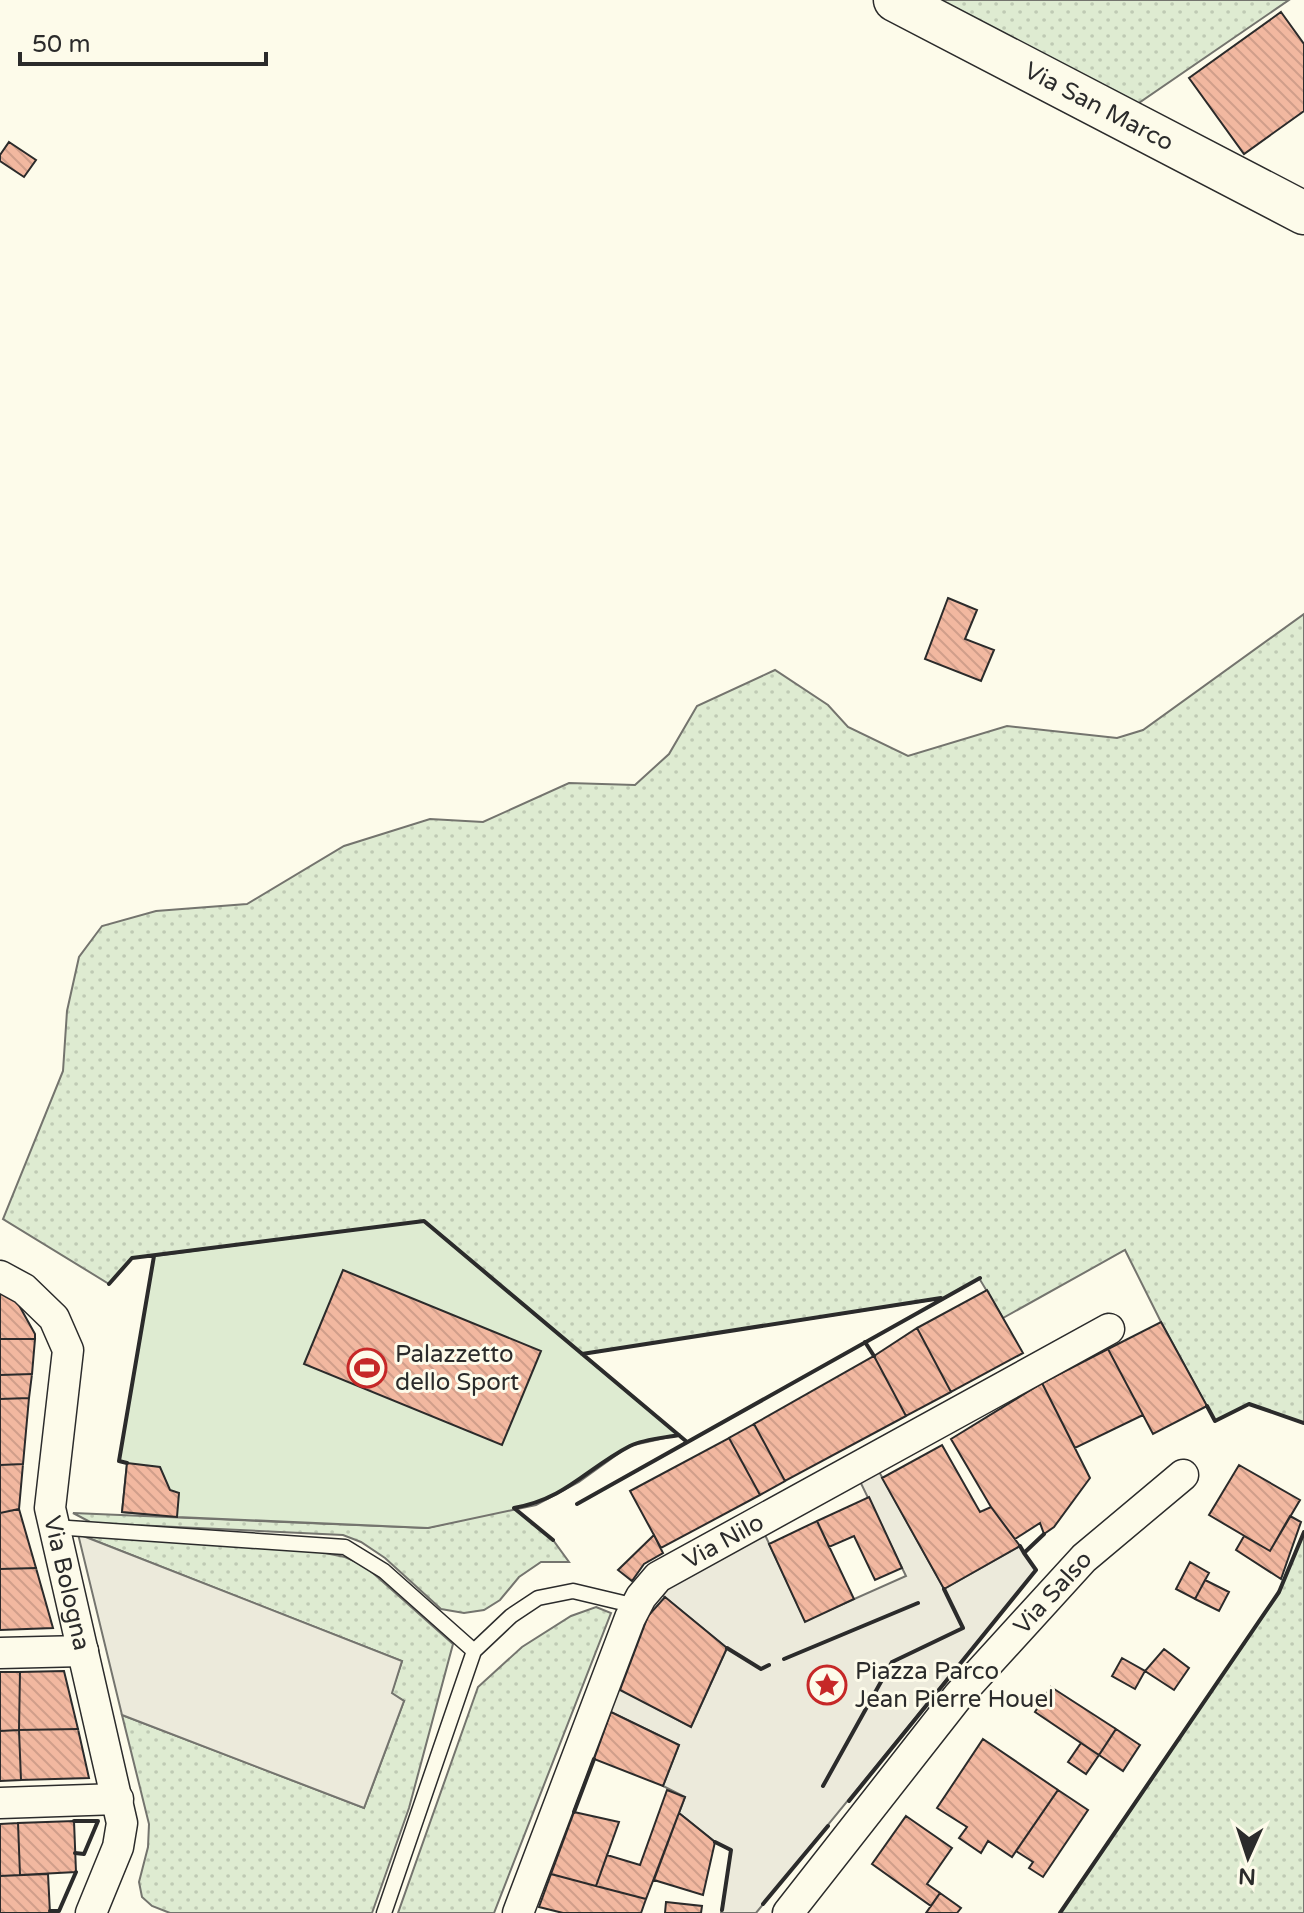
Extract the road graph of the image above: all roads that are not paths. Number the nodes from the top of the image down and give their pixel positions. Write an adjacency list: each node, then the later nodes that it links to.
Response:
1 (895, 0): 2 (street, Via San Marco)
2 (1304, 213)
3 (0, 1276): 6 (street, Via Bologna)
4 (1109, 1329): 7 (street, Via Nilo)
5 (1183, 1475): 16 (street, Via Salso)
6 (54, 1527): 8 (street, Via Bologna); 9 (lane)
7 (636, 1606): 9 (lane); 15 (street, Via Nilo)
8 (83, 1651): 10 (street); 11 (street, Via Bologna)
9 (474, 1651): 14 (lane)
10 (0, 1653)
11 (118, 1799): 12 (street); 13 (street, Via Bologna)
12 (0, 1803)
13 (97, 1911)
14 (384, 1913)
15 (518, 1913)
16 (788, 1913)

